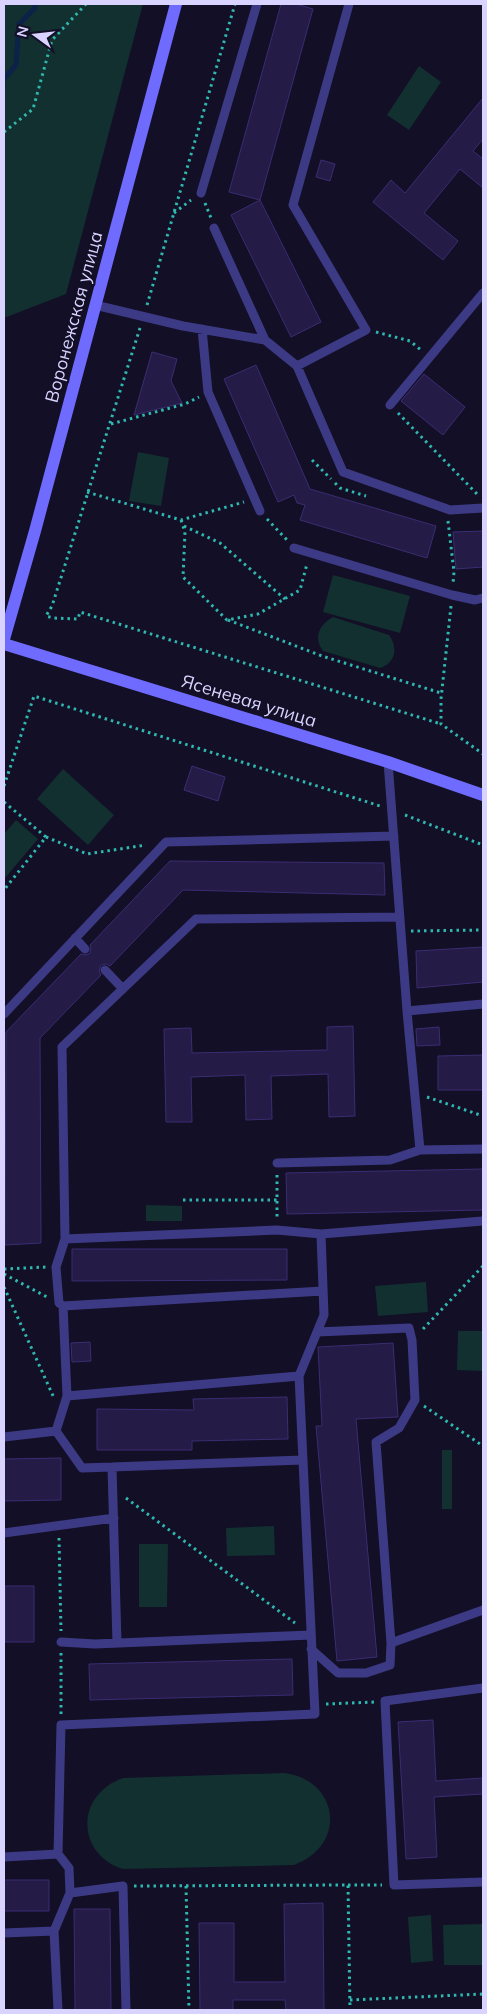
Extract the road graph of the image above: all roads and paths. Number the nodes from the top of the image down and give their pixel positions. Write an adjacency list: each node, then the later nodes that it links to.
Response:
1 (86, 4): 5 (path)
2 (176, 4): 10 (street, Воронежская улица)
3 (257, 4): 6 (lane)
4 (348, 4): 12 (lane)
5 (4, 132)
6 (201, 193): 7 (path); 8 (path)
7 (174, 213)
8 (214, 228): 13 (lane)
9 (483, 293): 14 (lane)
10 (95, 305): 11 (lane); 37 (street, Воронежская улица)
11 (202, 329): 13 (lane); 16 (lane)
12 (366, 330): 14 (path); 15 (lane)
13 (265, 340): 15 (lane)
14 (430, 357): 17 (lane)
15 (297, 366): 24 (lane)
16 (208, 392): 18 (path); 25 (lane)
17 (390, 405): 22 (path)
18 (111, 424)
19 (312, 460): 20 (path)
20 (340, 488)
21 (87, 492): 26 (path)
22 (483, 500)
23 (229, 508): 26 (path)
24 (483, 508)
25 (260, 511): 29 (path)
26 (181, 520): 28 (path)
27 (448, 520): 31 (path)
28 (183, 526): 34 (path); 36 (path)
29 (294, 548): 30 (lane)
30 (311, 553): 32 (lane); 34 (path)
31 (454, 572)
32 (452, 595): 33 (lane); 39 (path)
33 (483, 598)
34 (285, 599): 36 (path)
35 (46, 616): 40 (path)
36 (227, 620): 39 (path)
37 (4, 639)
38 (4, 644): 42 (street, Ясеневая улица)
39 (441, 693): 40 (path)
40 (441, 724): 41 (path)
41 (483, 754)
42 (388, 762): 44 (street, Ясеневая улица); 46 (lane)
43 (4, 786): 46 (path)
44 (483, 795)
45 (4, 802): 48 (path)
46 (392, 810): 47 (lane); 50 (path)
47 (394, 836): 49 (lane); 52 (lane)
48 (46, 837): 49 (path); 51 (path)
49 (166, 842): 55 (lane)
50 (483, 845)
51 (4, 890)
52 (400, 917): 54 (lane); 58 (lane)
53 (483, 930): 54 (path)
54 (401, 931): 60 (lane)
55 (75, 938): 56 (lane); 61 (lane)
56 (85, 949)
57 (105, 970): 58 (lane)
58 (123, 989): 72 (lane)
59 (483, 1004): 60 (lane)
60 (407, 1011): 62 (lane)
61 (4, 1014)
62 (414, 1093): 63 (path); 65 (lane)
63 (483, 1116)
64 (483, 1149): 65 (lane)
65 (420, 1150): 66 (lane)
66 (276, 1163): 68 (path)
67 (183, 1200): 68 (path)
68 (276, 1200): 70 (path)
69 (483, 1221): 71 (lane)
70 (277, 1230): 71 (lane); 72 (lane)
71 (321, 1234): 78 (lane)
72 (65, 1239): 73 (lane)
73 (56, 1266): 75 (path); 79 (lane)
74 (483, 1266): 81 (path)
75 (4, 1269)
76 (4, 1274): 79 (path)
77 (4, 1287): 85 (path)
78 (323, 1291): 79 (lane); 80 (lane)
79 (61, 1304): 83 (lane)
80 (317, 1332): 81 (lane); 82 (lane)
81 (412, 1340): 84 (lane)
82 (299, 1376): 83 (lane); 89 (lane)
83 (67, 1396): 85 (lane)
84 (415, 1400): 88 (path); 98 (lane)
85 (61, 1415): 86 (lane)
86 (56, 1431): 87 (lane); 90 (lane)
87 (4, 1437)
88 (483, 1446)
89 (302, 1460): 90 (lane); 96 (lane)
90 (112, 1467): 91 (lane)
91 (113, 1488): 92 (lane); 96 (path)
92 (114, 1518): 93 (lane); 99 (lane)
93 (59, 1525): 94 (lane); 97 (path)
94 (4, 1532)
95 (483, 1610): 98 (lane)
96 (310, 1635): 99 (lane); 100 (lane)
97 (61, 1642): 99 (lane); 104 (path)
98 (391, 1643): 100 (lane)
99 (117, 1644)
100 (311, 1649): 103 (lane)
101 (483, 1688): 102 (lane)
102 (385, 1701): 103 (path); 108 (lane)
103 (314, 1705): 104 (lane)
104 (61, 1724): 105 (lane)
105 (58, 1854): 106 (lane); 112 (lane)
106 (4, 1857)
107 (483, 1882): 108 (lane)
108 (394, 1885): 111 (path)
109 (123, 1886): 110 (path); 112 (lane); 118 (lane)
110 (186, 1886): 111 (path); 119 (path)
111 (348, 1886): 116 (path)
112 (70, 1893): 113 (lane)
113 (54, 1931): 114 (lane); 117 (lane)
114 (4, 1933)
115 (483, 1994): 116 (path)
116 (350, 2000): 120 (path)
117 (58, 2010)
118 (126, 2010)
119 (189, 2010)
120 (350, 2010)

